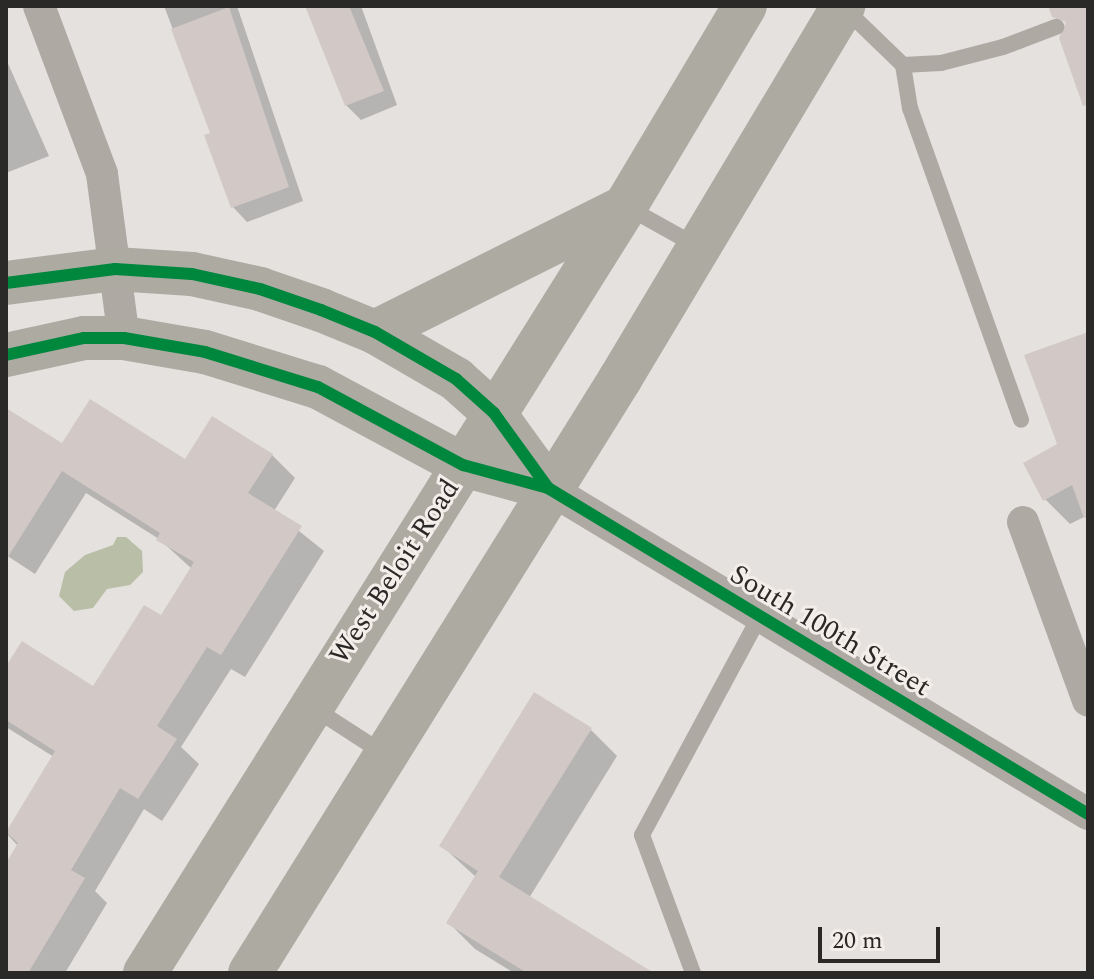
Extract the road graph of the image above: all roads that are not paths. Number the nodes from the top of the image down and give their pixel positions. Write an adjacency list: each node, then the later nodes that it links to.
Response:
1 (39, 6): 8 (street)
2 (745, 6): 6 (main road, West Beloit Road)
3 (843, 6): 5 (lane); 7 (main road)
4 (1056, 27): 5 (lane)
5 (903, 65): 14 (lane)
6 (625, 207): 7 (lane); 10 (main road); 13 (main road, West Beloit Road)
7 (698, 247): 16 (main road)
8 (115, 269): 9 (main road); 10 (main road); 11 (street)
9 (6, 283)
10 (375, 332): 13 (main road)
11 (124, 338): 12 (main road); 15 (main road)
12 (6, 355)
13 (494, 413): 15 (main road, West Beloit Road); 16 (main road)
14 (1021, 420)
15 (463, 465): 16 (main road); 20 (main road, West Beloit Road)
16 (548, 488): 18 (street, South 100th Street); 21 (main road)
17 (1023, 522): 19 (street)
18 (760, 616): 22 (street, South 100th Street); 25 (lane)
19 (1088, 701)
20 (310, 705): 21 (lane); 23 (main road, West Beloit Road)
21 (385, 754): 24 (main road)
22 (1088, 814)
23 (145, 973)
24 (250, 973)
25 (693, 973)

